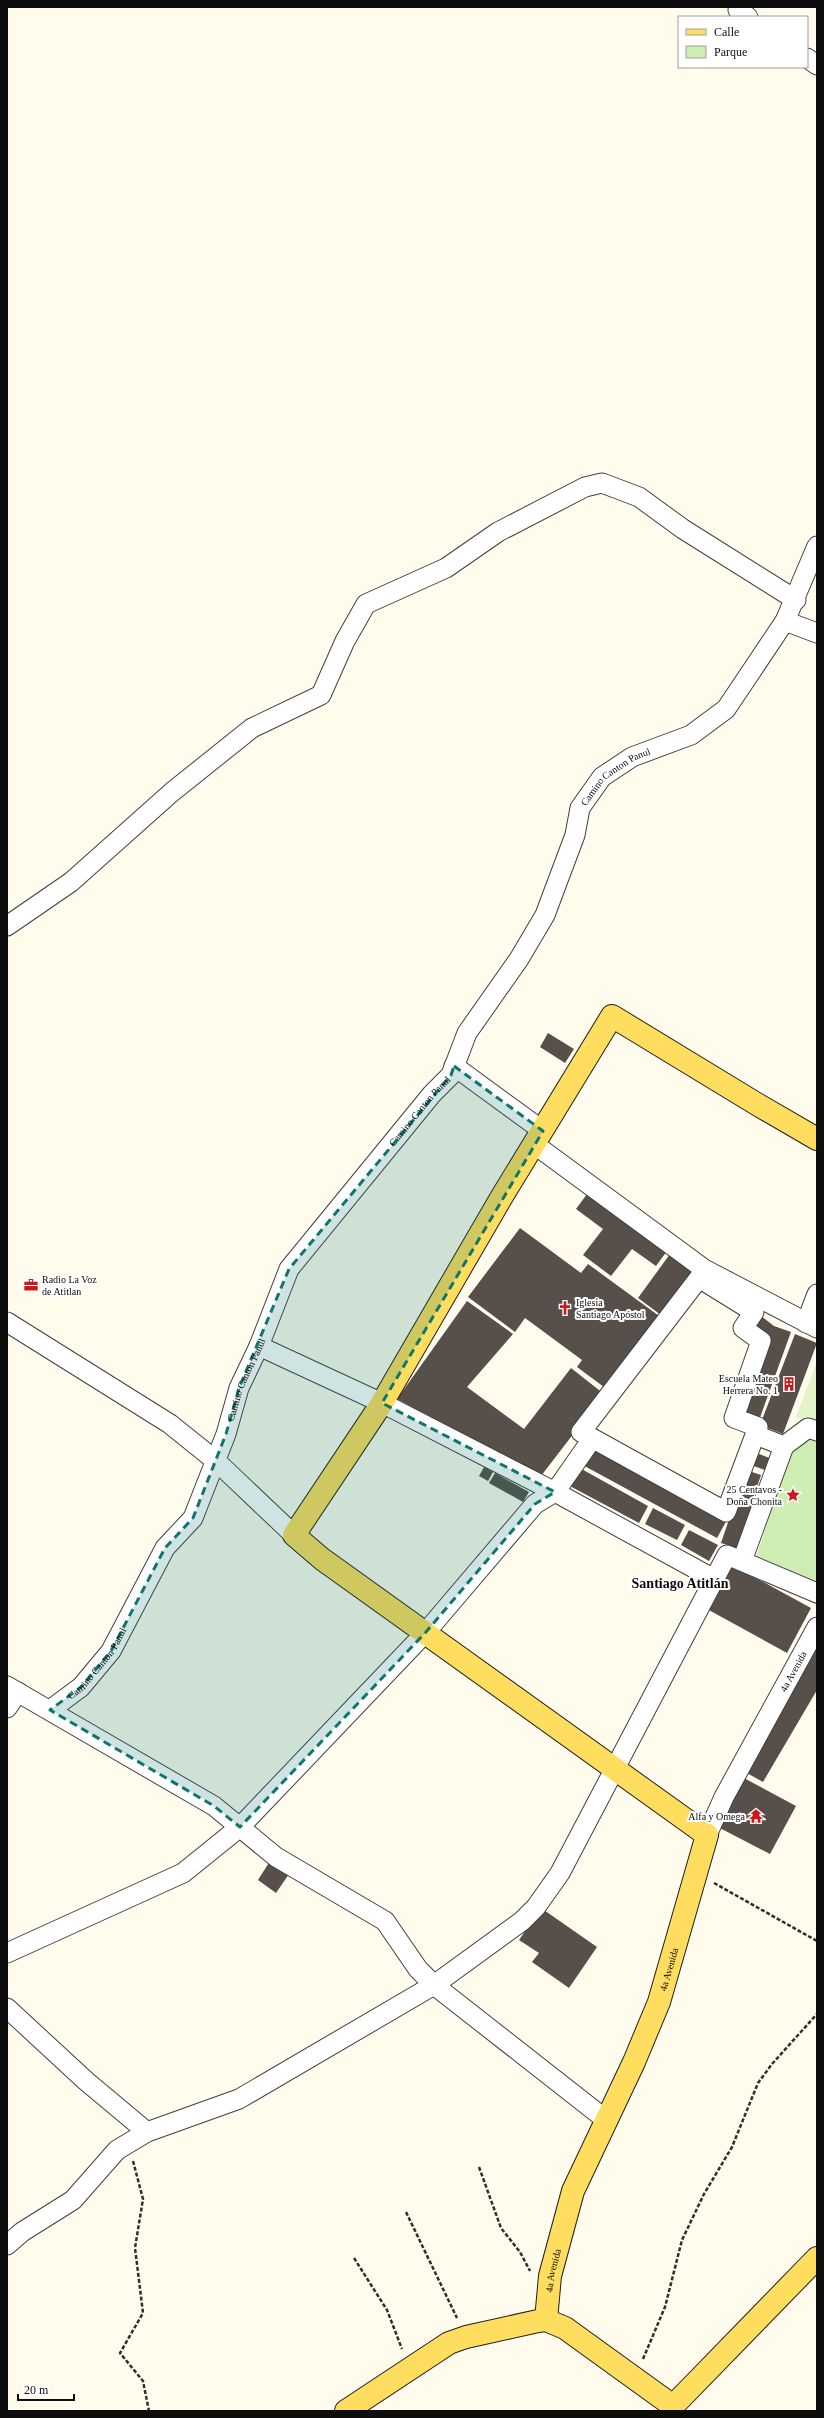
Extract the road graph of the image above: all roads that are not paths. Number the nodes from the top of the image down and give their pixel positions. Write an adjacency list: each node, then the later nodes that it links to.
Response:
1 (808, 59): 2 (street)
2 (817, 65)
3 (817, 546): 4 (street, Camino Canton Panul)
4 (796, 600): 5 (street, Camino Canton Panul); 7 (street)
5 (786, 622): 6 (street); 8 (street, Camino Canton Panul)
6 (817, 633)
7 (7, 926)
8 (454, 1066): 9 (street); 14 (street, Camino Canton Panul)
9 (539, 1138): 10 (main road); 13 (street); 15 (main road)
10 (817, 1139)
11 (817, 1294): 13 (street)
12 (7, 1322): 20 (street)
13 (812, 1326)
14 (259, 1346): 15 (street); 20 (street, Camino Canton Panul)
15 (382, 1402): 21 (street); 22 (main road)
16 (817, 1431): 19 (street)
17 (756, 1435): 18 (street); 18 (street); 19 (street)
18 (592, 1439): 21 (street)
19 (784, 1446): 23 (street)
20 (216, 1461): 22 (street); 30 (street, Camino Canton Panul)
21 (555, 1492): 24 (street); 27 (street)
22 (294, 1535): 27 (main road)
23 (742, 1561): 24 (street); 25 (street)
24 (714, 1579): 31 (street)
25 (817, 1593)
26 (817, 1627): 33 (street, 4a Avenida)
27 (426, 1632): 31 (main road); 32 (street)
28 (13, 1689): 29 (street); 30 (street)
29 (7, 1708)
30 (50, 1710): 32 (street)
31 (614, 1768): 33 (main road); 35 (street)
32 (240, 1827): 34 (street); 35 (street)
33 (707, 1835): 37 (main road, 4a Avenida)
34 (7, 1953)
35 (434, 1985): 37 (street); 38 (street)
36 (7, 2008): 38 (street)
37 (605, 2119): 41 (main road, 4a Avenida)
38 (147, 2132): 39 (street)
39 (7, 2245)
40 (817, 2258): 42 (main road)
41 (546, 2320): 42 (main road); 43 (main road)
42 (672, 2409)
43 (346, 2411)

